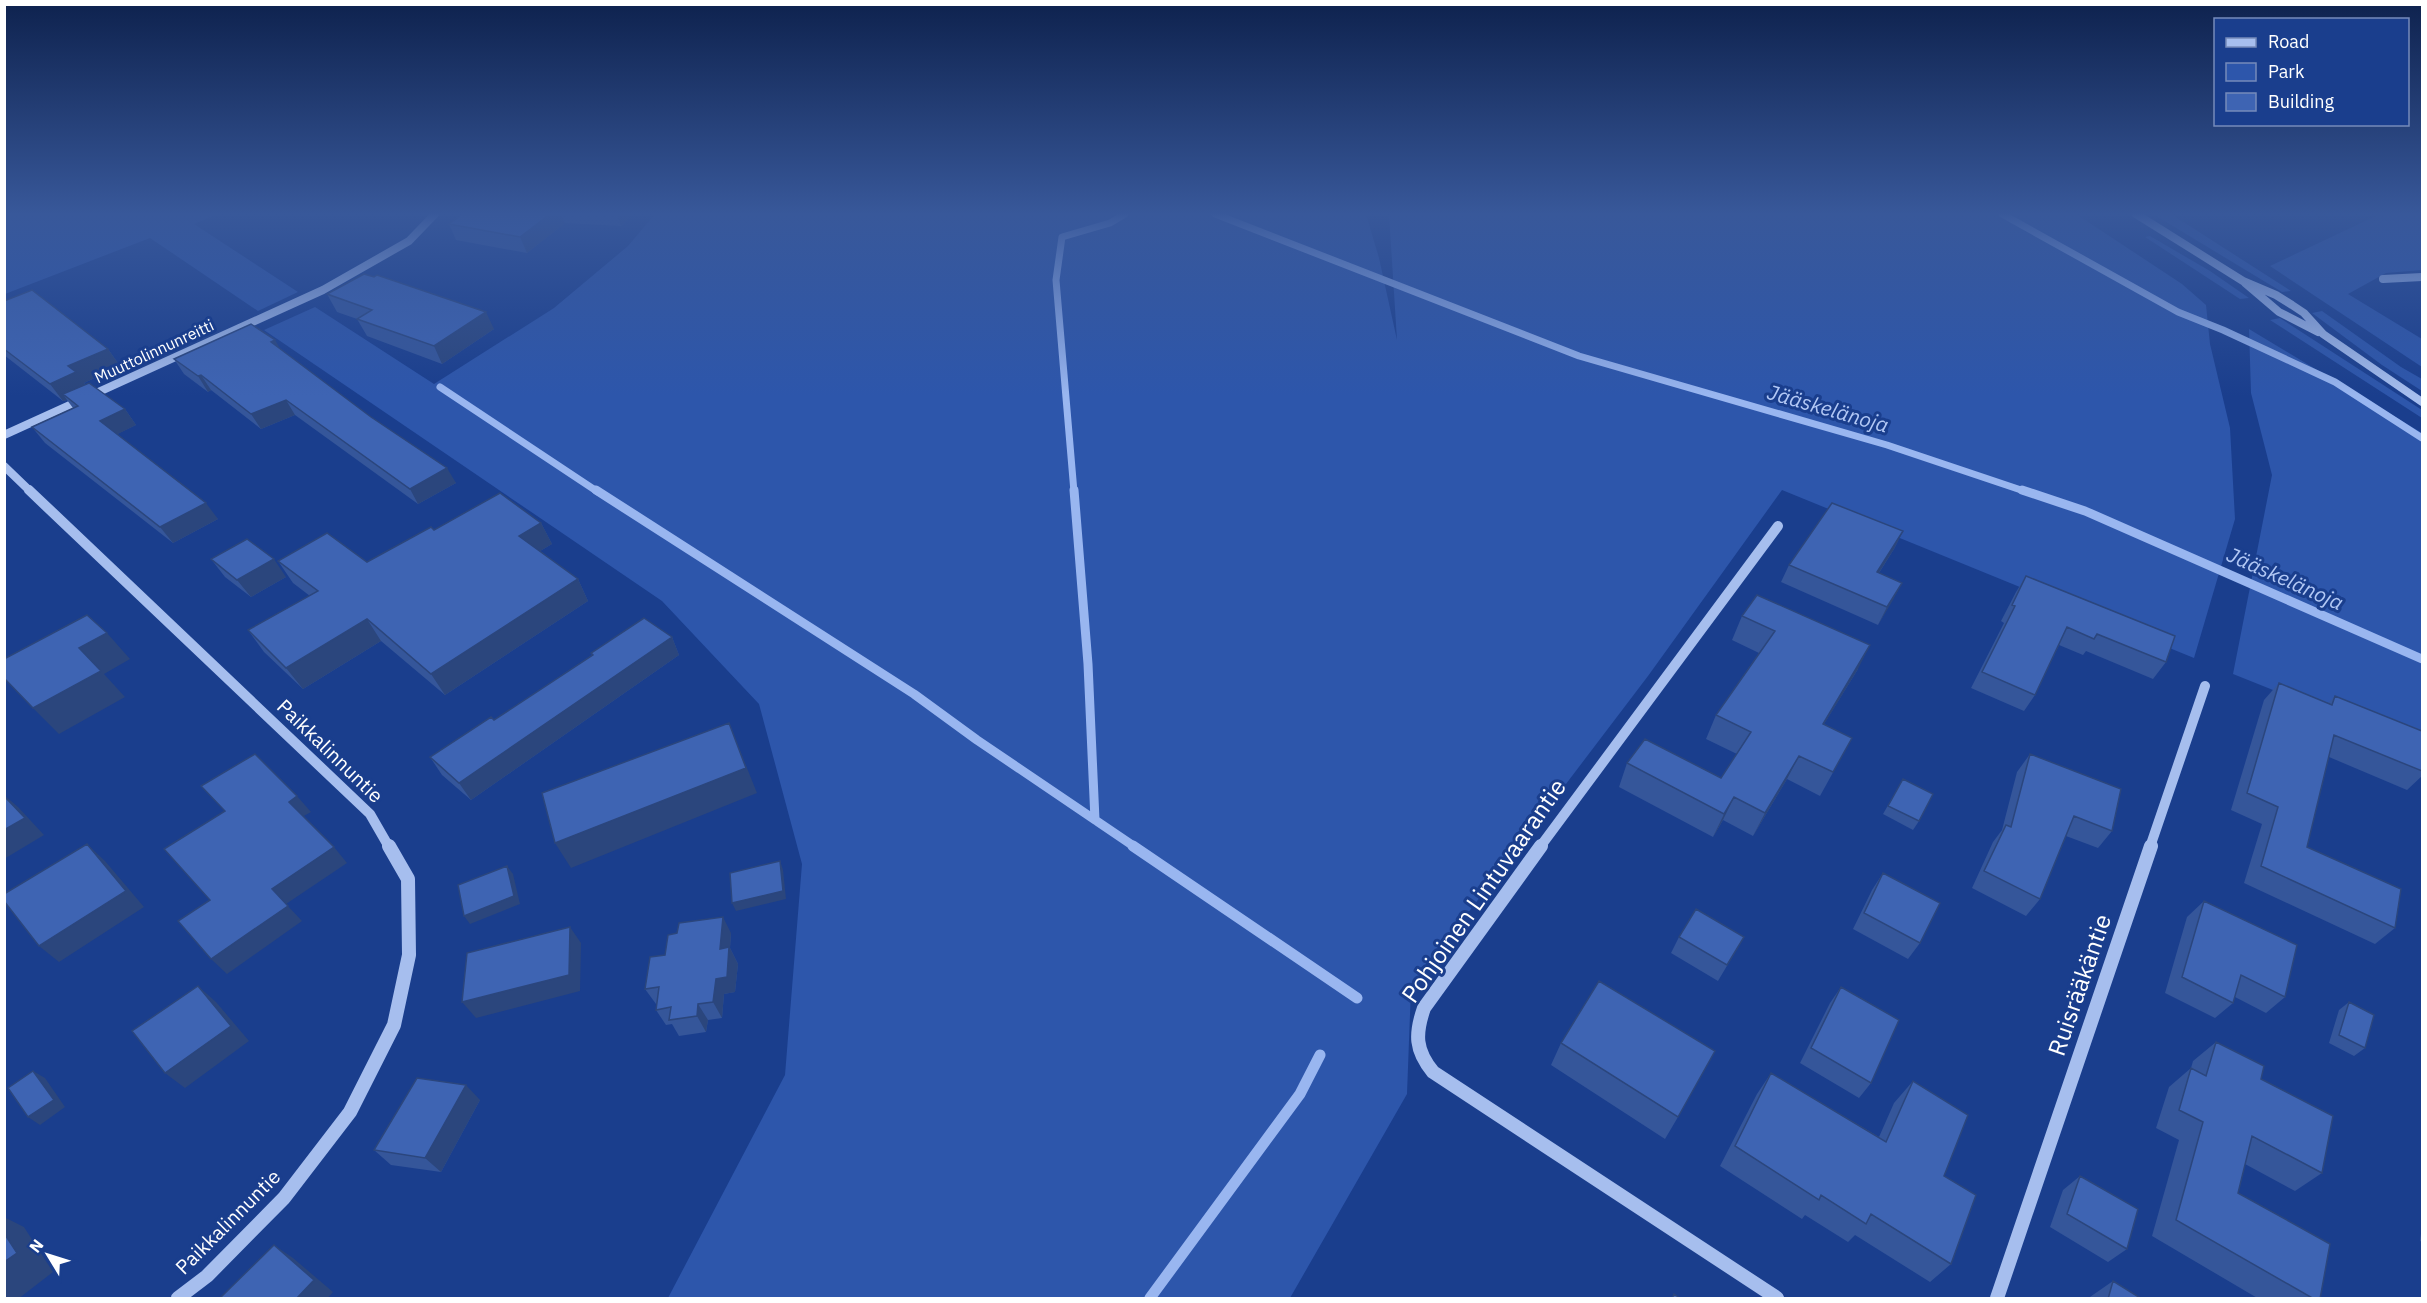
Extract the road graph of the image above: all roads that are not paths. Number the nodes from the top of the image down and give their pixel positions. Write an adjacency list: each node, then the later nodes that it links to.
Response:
1 (350, 275): 8 (street, Muuttolinnunreitti)
2 (2233, 275): 5 (street)
3 (2422, 277): 4 (street)
4 (2383, 279)
5 (2243, 281): 6 (street); 6 (street)
6 (2323, 334): 7 (street)
7 (2422, 402)
8 (4, 435)
9 (4, 466): 12 (street, Paikkalinnuntie)
10 (1778, 526): 13 (street, Pohjoinen Lintuvaarantie)
11 (2205, 686): 14 (street, Ruisrääkäntie)
12 (178, 1299)
13 (1777, 1299)
14 (1998, 1299)

